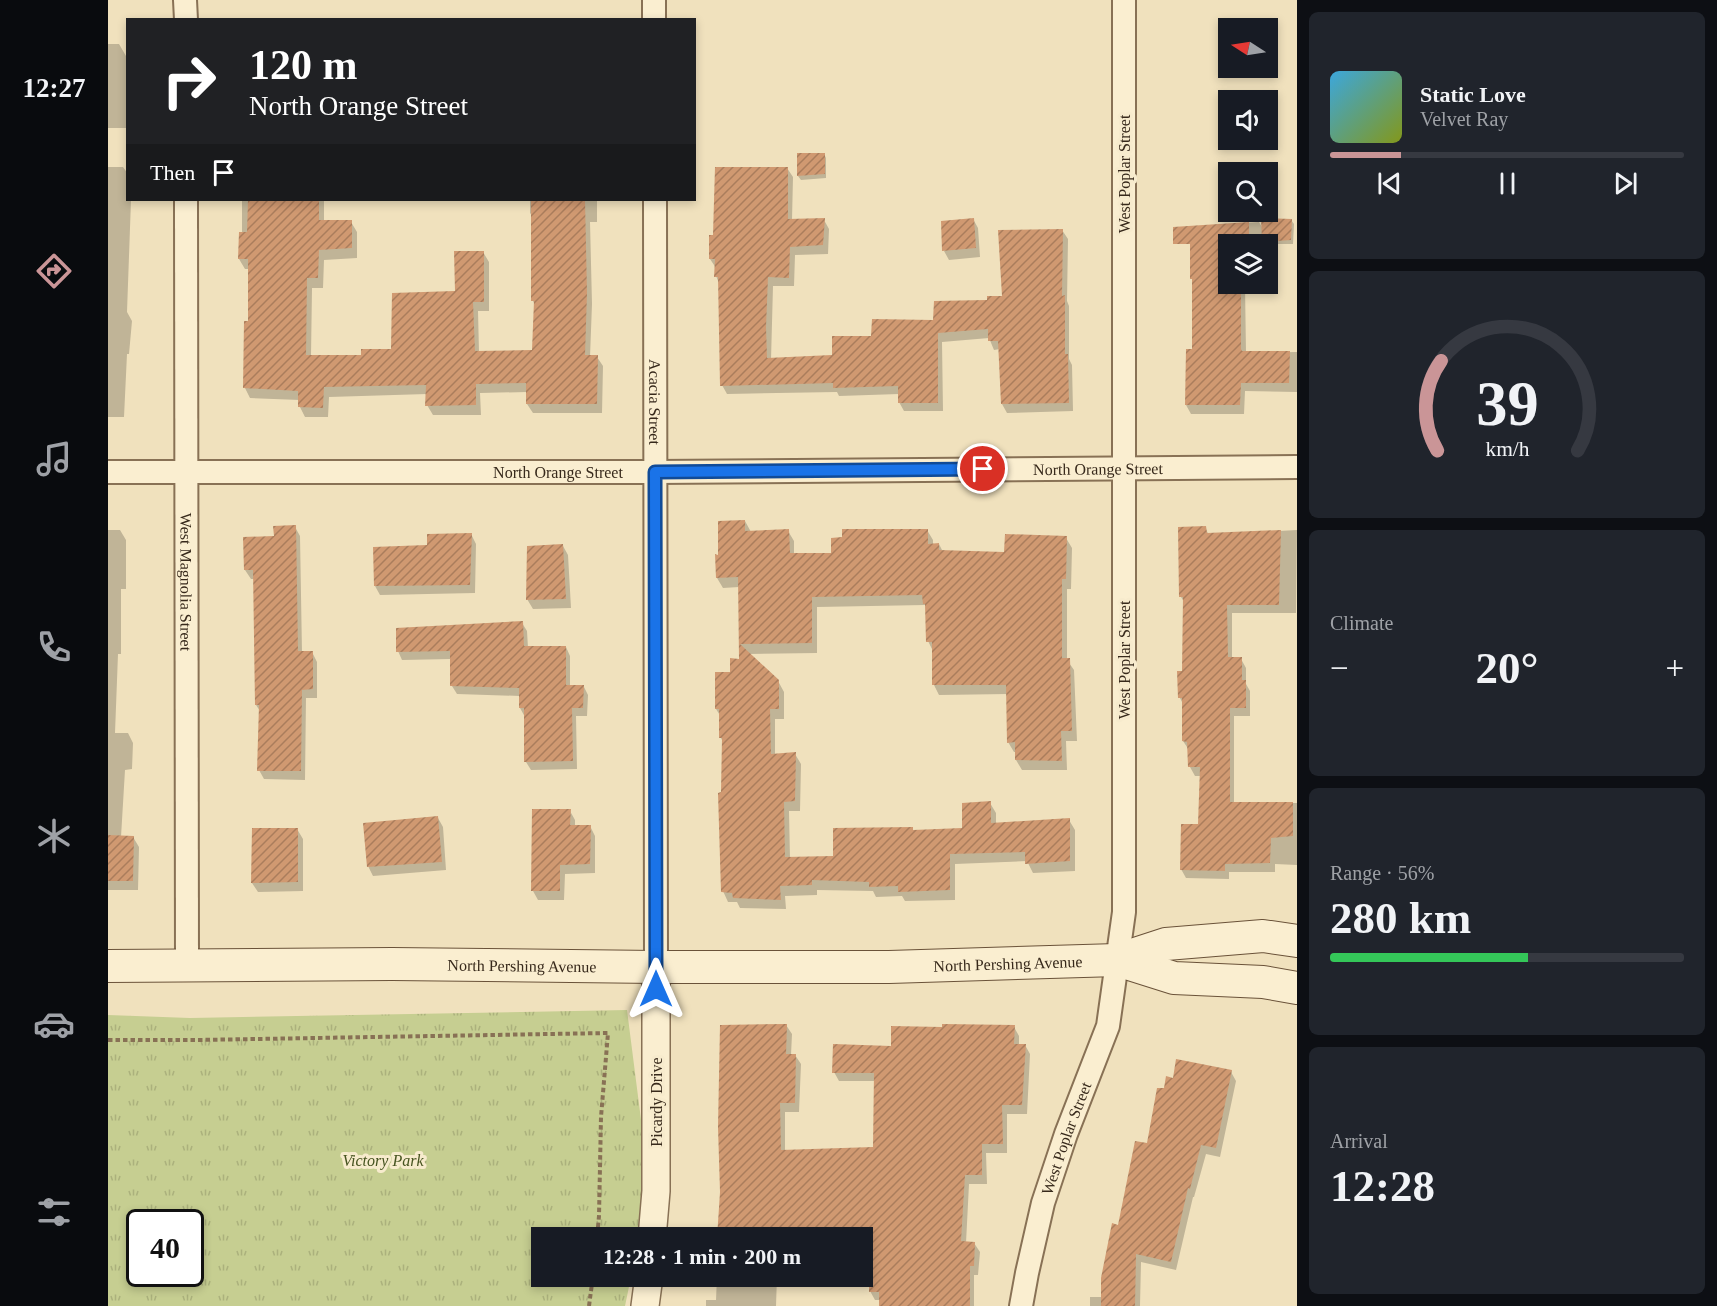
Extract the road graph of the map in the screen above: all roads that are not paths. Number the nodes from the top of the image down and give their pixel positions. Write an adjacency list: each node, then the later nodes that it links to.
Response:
1 (186, 0): 4 (street)
2 (654, 0): 5 (street)
3 (1124, 0): 9 (street, West Poplar Street)
4 (186, 18)
5 (654, 18)
6 (186, 201): 11 (street, West Magnolia Street)
7 (655, 201): 12 (street, Acacia Street)
8 (1297, 467): 9 (street, North Orange Street)
9 (1124, 468): 12 (street, North Orange Street); 16 (street, West Poplar Street)
10 (108, 472): 11 (street, North Orange Street)
11 (186, 472): 12 (street, North Orange Street); 18 (street, West Magnolia Street)
12 (655, 472): 19 (street, Acacia Street)
13 (1297, 925): 14 (main road)
14 (1263, 936): 15 (main road, North Pershing Avenue); 16 (main road, North Pershing Avenue)
15 (1297, 940)
16 (1117, 960): 19 (main road, North Pershing Avenue); 20 (main road, North Pershing Avenue); 24 (street, West Poplar Street)
17 (108, 966): 18 (main road, North Pershing Avenue)
18 (187, 966): 19 (main road, North Pershing Avenue)
19 (656, 967): 21 (street, Picardy Drive)
20 (1297, 988)
21 (653, 1227)
22 (648, 1287): 23 (street)
23 (645, 1306)
24 (1021, 1306)

